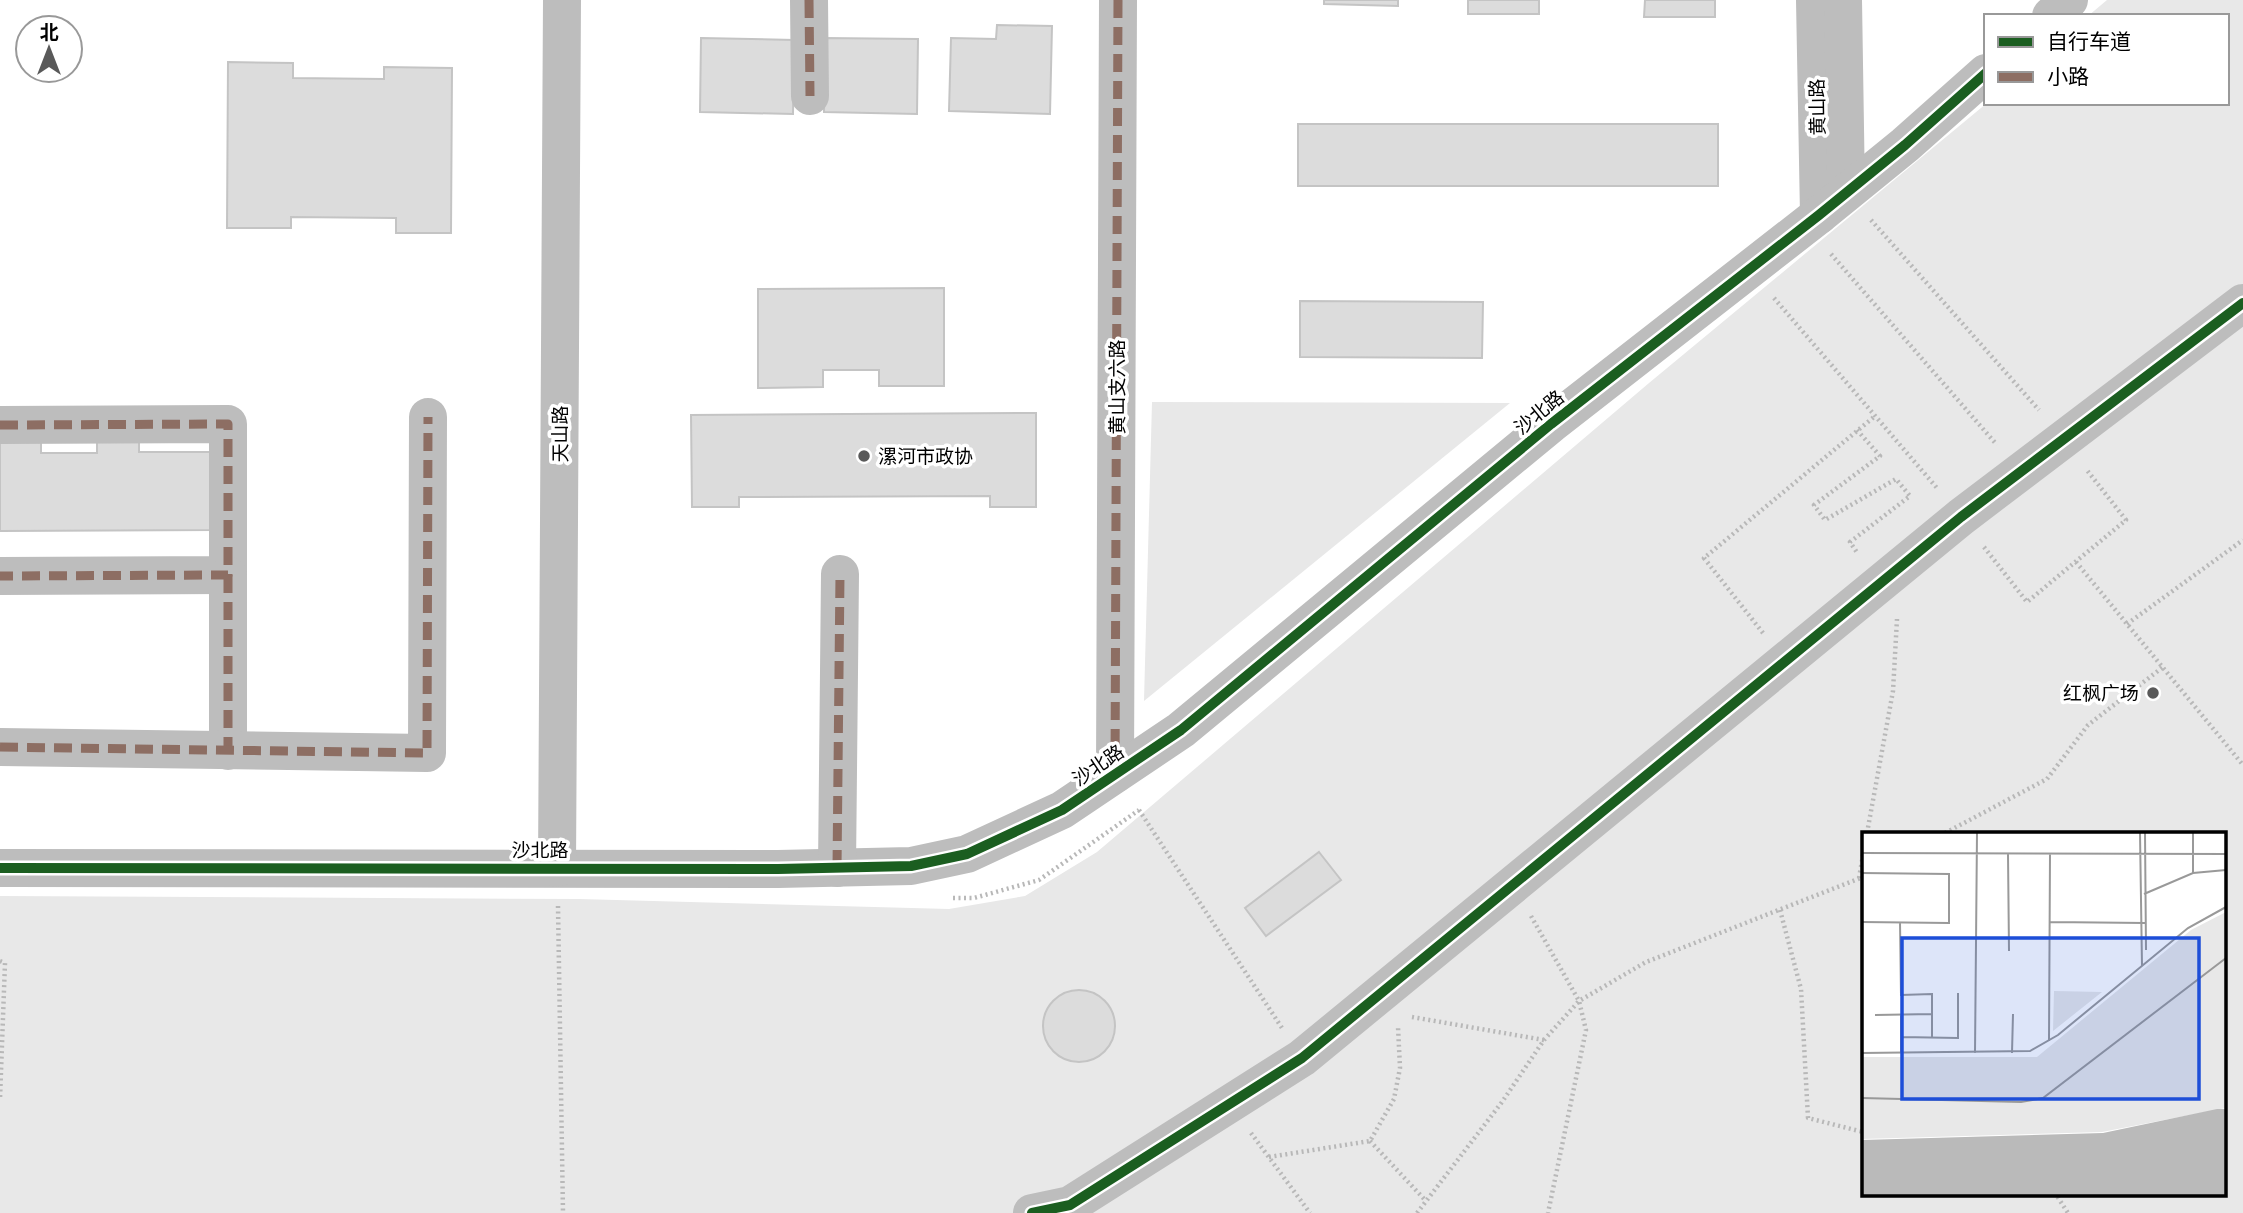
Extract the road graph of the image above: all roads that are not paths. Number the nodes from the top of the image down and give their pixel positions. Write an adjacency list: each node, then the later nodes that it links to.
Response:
1 (562, 0): 21 (street, 天山路)
2 (809, 0): 9 (street)
3 (1118, 0): 19 (street, 黄山支六路)
4 (1815, 0): 10 (street, 黄山路)
5 (1843, 0): 10 (street, 黄山路)
6 (2069, 0): 7 (street)
7 (2053, 14)
8 (1984, 75): 10 (street, 沙北路)
9 (810, 96)
10 (1823, 210): 19 (street, 沙北路)
11 (2243, 303): 23 (street)
12 (428, 417): 18 (street)
13 (0, 425): 15 (street)
14 (840, 573): 22 (street)
15 (228, 575): 16 (street); 18 (street)
16 (0, 576)
17 (0, 747): 18 (street)
18 (228, 751)
19 (1115, 774): 22 (street, 沙北路)
20 (0, 867): 21 (street, 沙北路)
21 (557, 867): 22 (street, 沙北路)
22 (837, 868)
23 (1032, 1213)

